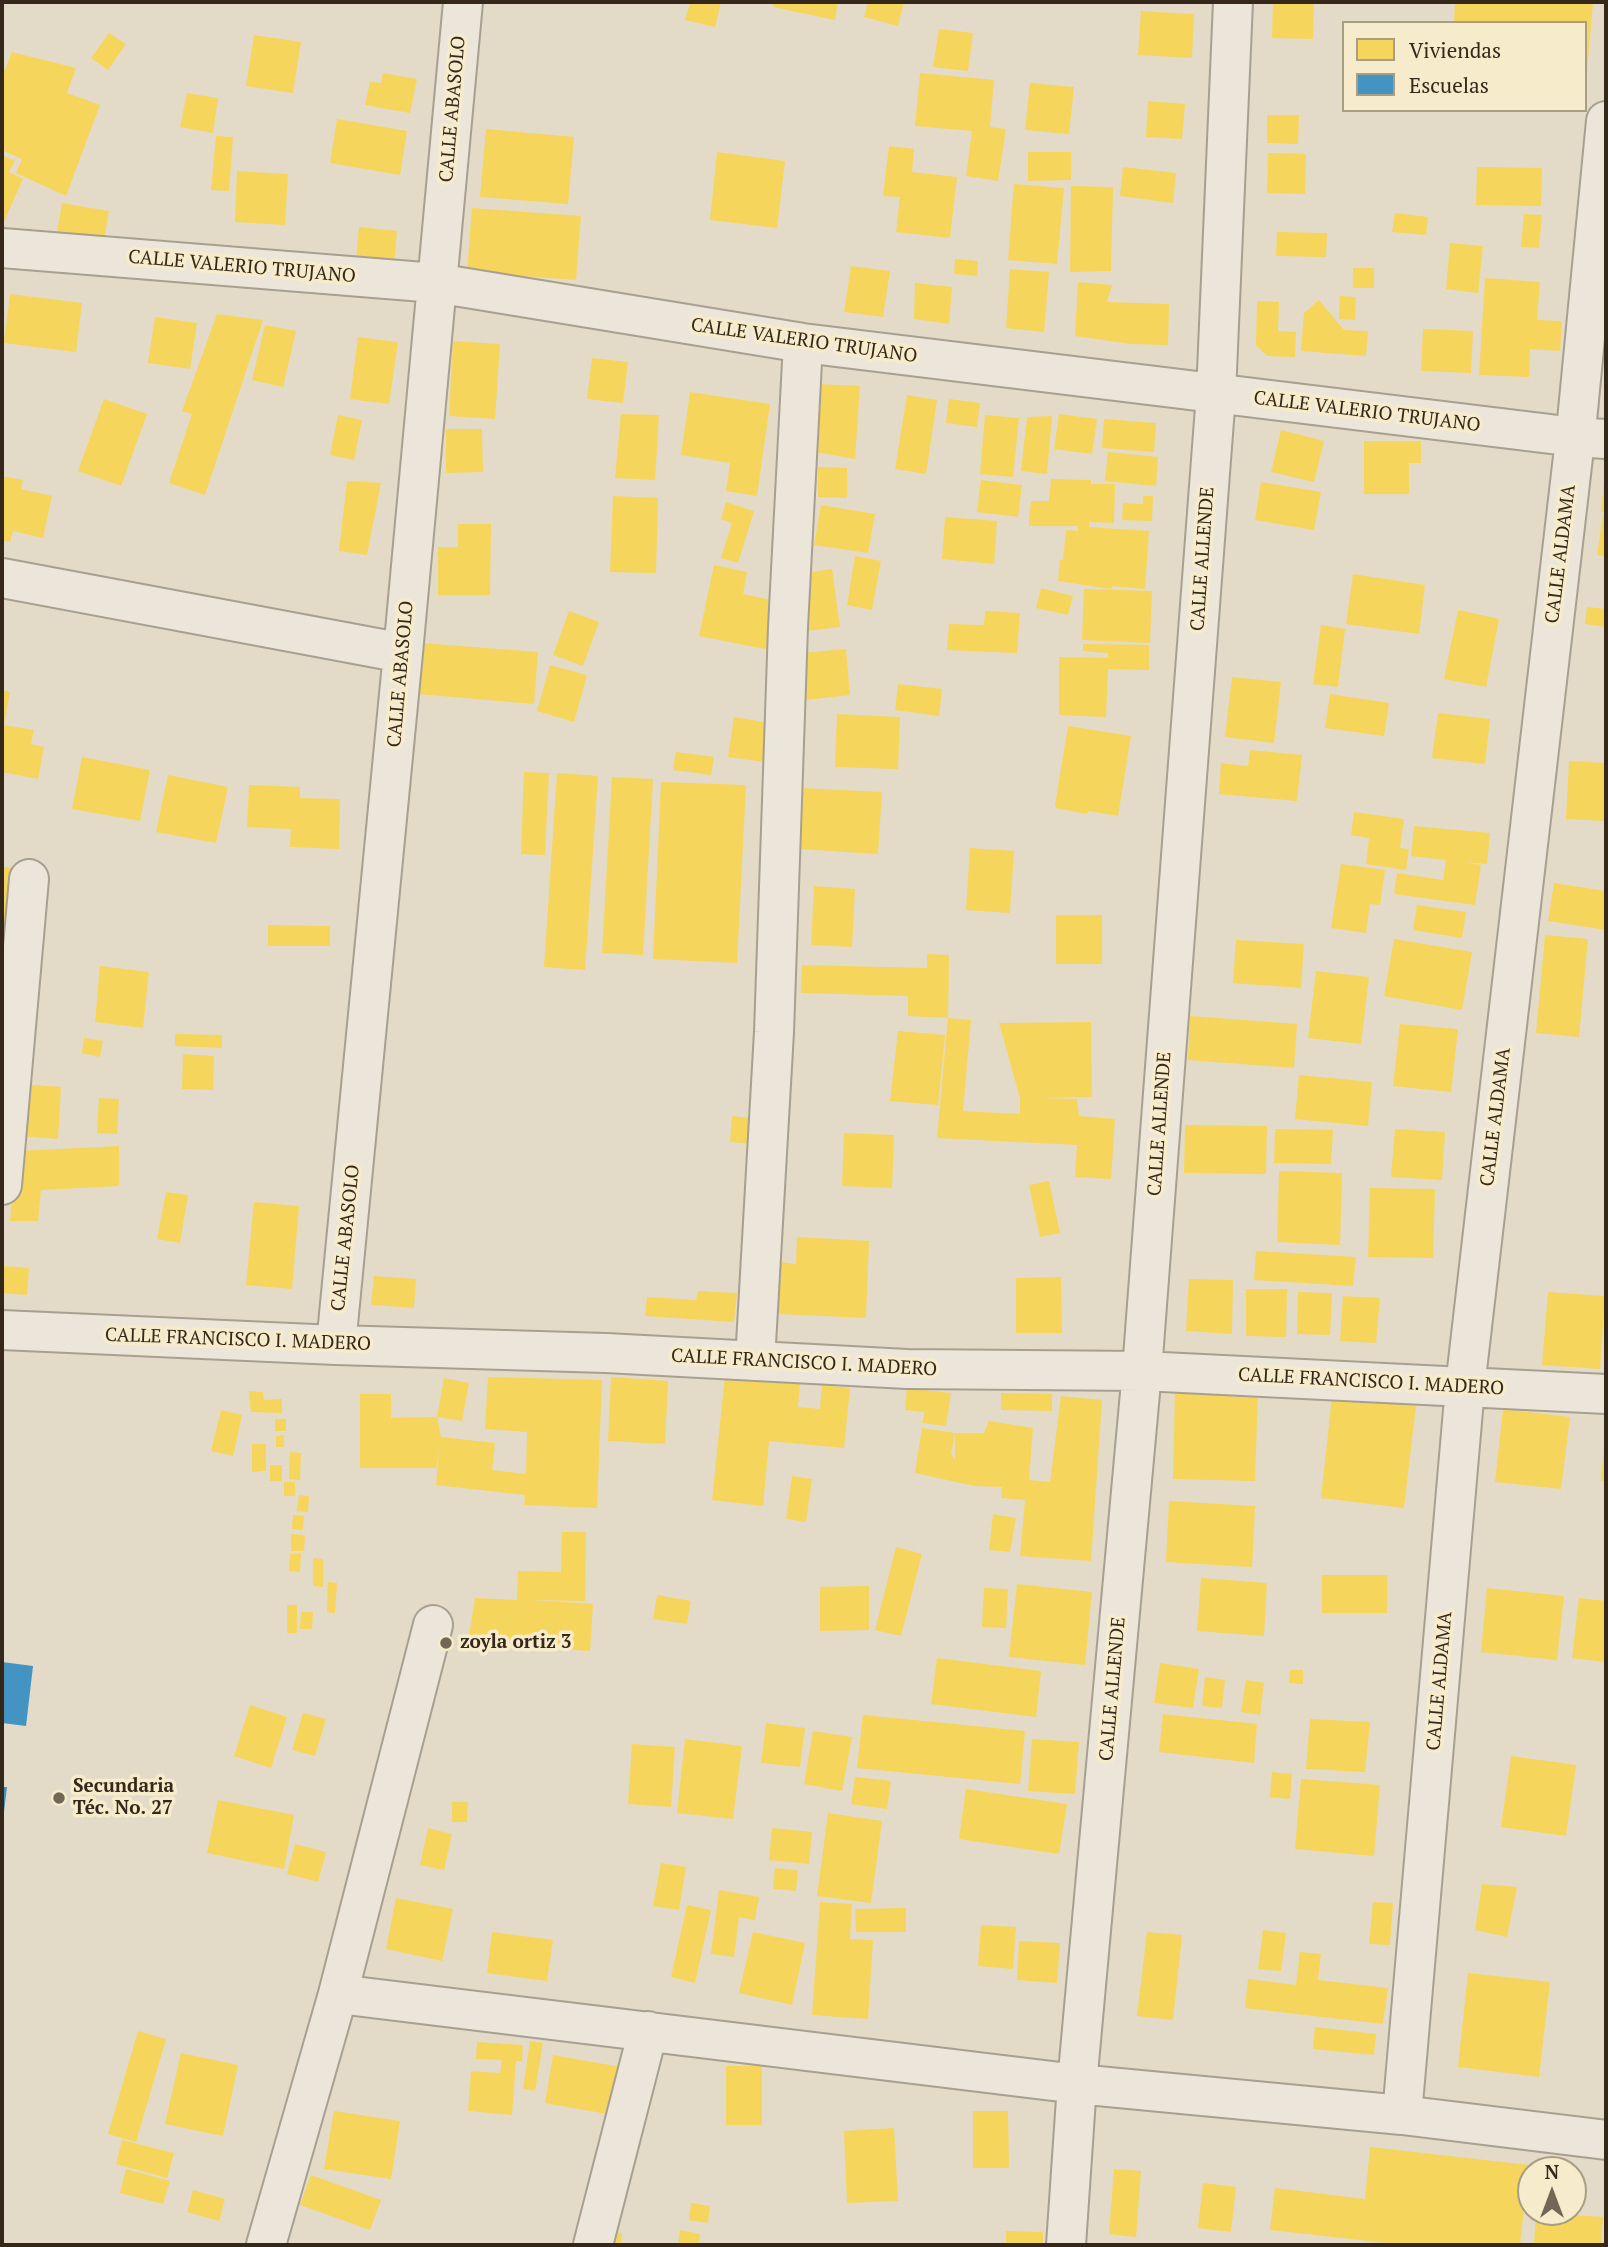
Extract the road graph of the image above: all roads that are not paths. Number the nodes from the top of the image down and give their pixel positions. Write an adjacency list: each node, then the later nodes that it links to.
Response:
1 (463, 2): 5 (street, CALLE ABASOLO)
2 (1233, 2): 7 (street, CALLE ALLENDE)
3 (1606, 121): 8 (street, CALLE ALDAMA)
4 (2, 248): 5 (street, CALLE VALERIO TRUJANO)
5 (436, 283): 6 (street, CALLE VALERIO TRUJANO); 10 (street, CALLE ABASOLO)
6 (803, 343): 7 (street, CALLE VALERIO TRUJANO); 15 (street)
7 (1216, 394): 8 (street, CALLE VALERIO TRUJANO); 16 (street, CALLE ALLENDE)
8 (1590, 438): 17 (street, CALLE ALDAMA)
9 (2, 578): 10 (street)
10 (404, 653): 14 (street, CALLE ABASOLO)
11 (29, 878): 12 (street)
12 (2, 1185)
13 (2, 1330): 14 (street, CALLE FRANCISCO I. MADERO)
14 (336, 1345): 15 (street, CALLE FRANCISCO I. MADERO)
15 (755, 1360): 16 (street, CALLE FRANCISCO I. MADERO)
16 (1142, 1371): 17 (street, CALLE FRANCISCO I. MADERO); 22 (street, CALLE ALLENDE)
17 (1465, 1387): 18 (street, CALLE FRANCISCO I. MADERO); 23 (street, CALLE ALDAMA)
18 (1606, 1394)
19 (433, 1625): 20 (street)
20 (338, 1994): 21 (street); 25 (street)
21 (648, 2031): 22 (street); 26 (street)
22 (1077, 2084): 23 (street); 27 (street, CALLE ALLENDE)
23 (1402, 2115): 24 (street)
24 (1606, 2140)
25 (266, 2245)
26 (593, 2245)
27 (1066, 2245)

